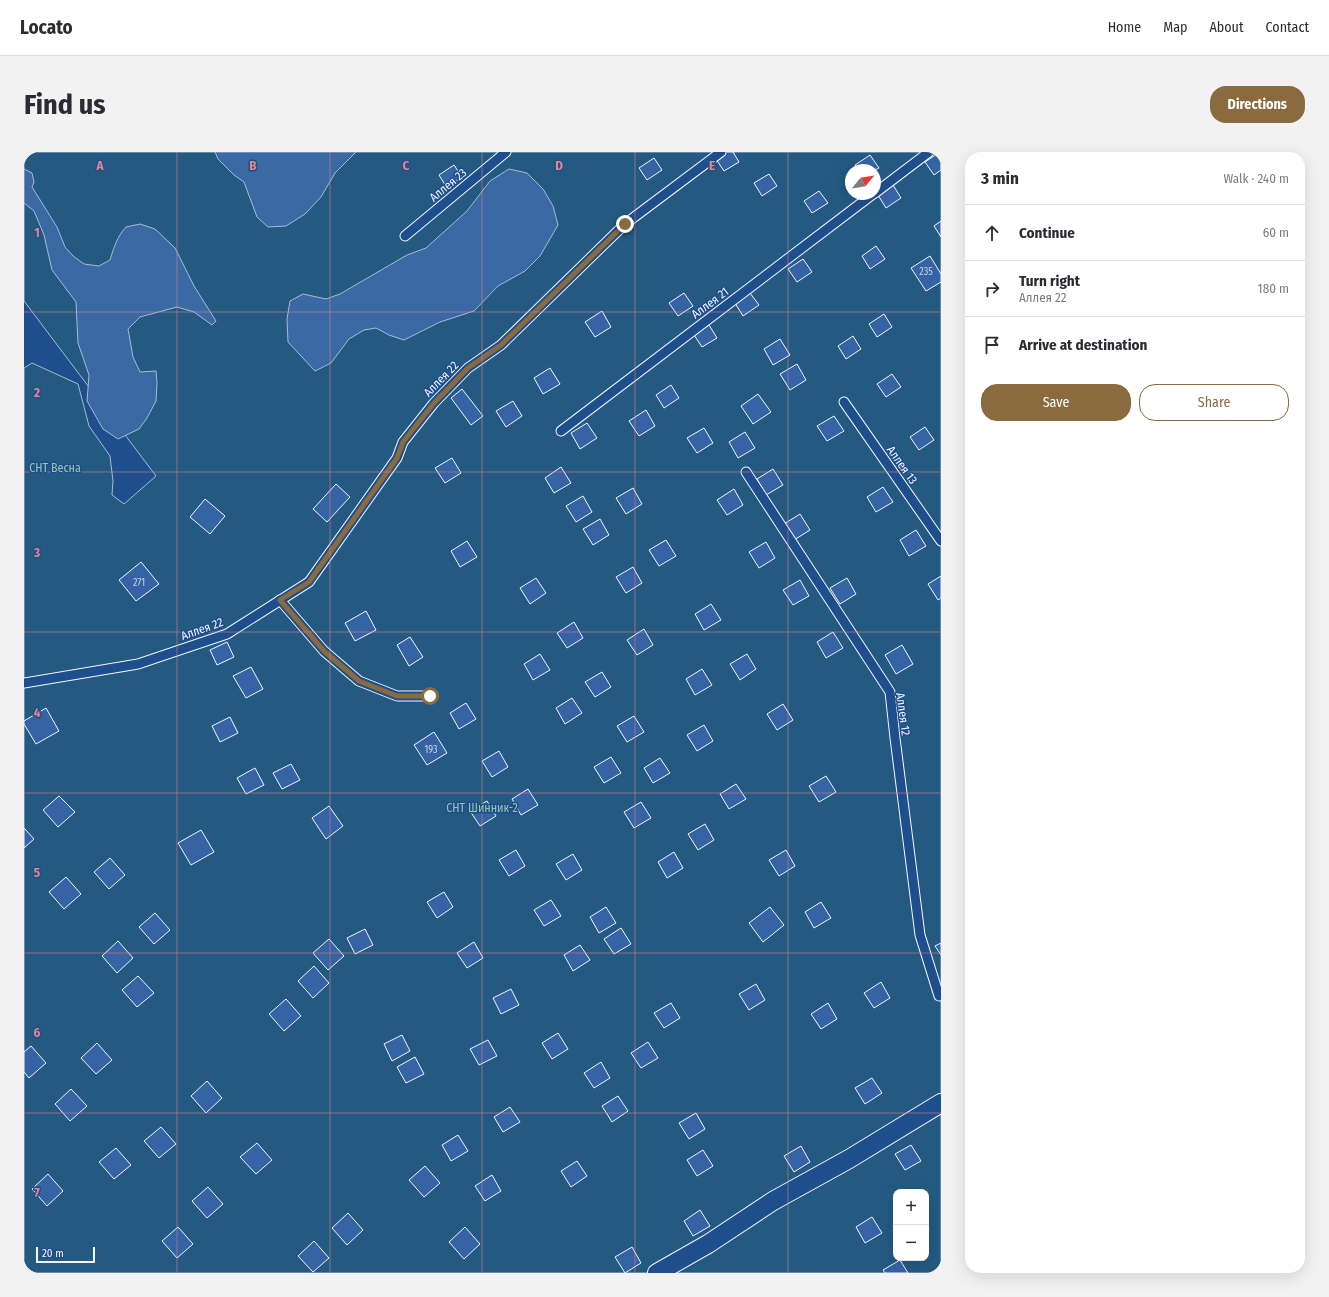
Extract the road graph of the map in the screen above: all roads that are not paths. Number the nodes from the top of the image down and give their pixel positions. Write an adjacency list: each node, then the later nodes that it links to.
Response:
1 (506, 152): 6 (lane, Аллея 23)
2 (721, 152): 11 (lane, Аллея 22)
3 (929, 152): 4 (lane, Аллея 21)
4 (881, 188)
5 (865, 200): 8 (lane, Аллея 21)
6 (405, 236)
7 (844, 402): 10 (lane, Аллея 13)
8 (561, 430)
9 (746, 472): 14 (lane, Аллея 12)
10 (941, 541)
11 (280, 600): 12 (lane, Аллея 22); 13 (lane)
12 (24, 683)
13 (430, 696)
14 (939, 996)
15 (941, 1103): 16 (street)
16 (657, 1273)

